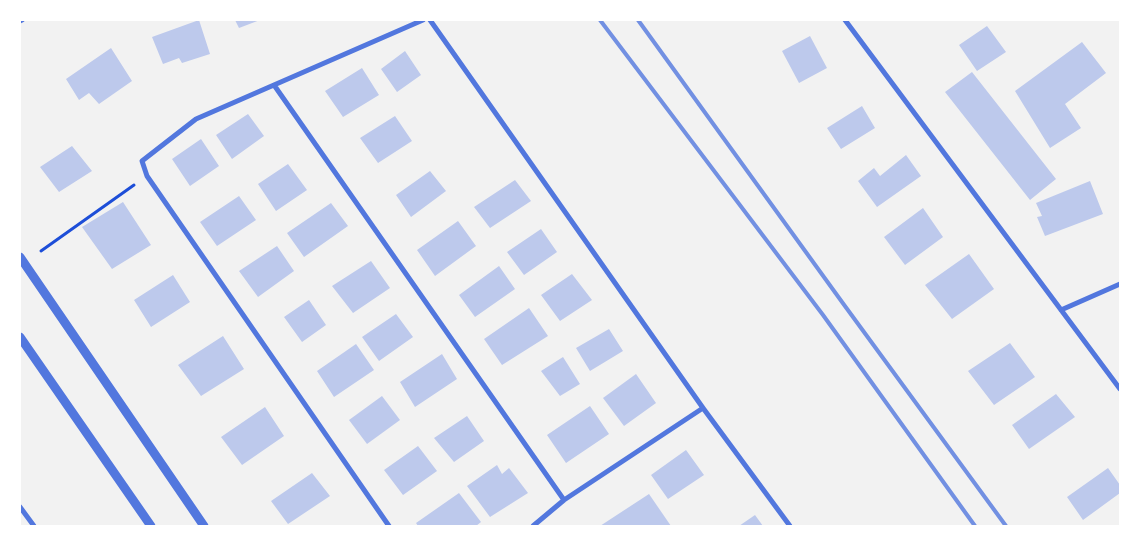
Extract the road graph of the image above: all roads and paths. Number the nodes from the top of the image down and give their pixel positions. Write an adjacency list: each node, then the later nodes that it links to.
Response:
1 (422, 20): 4 (street)
2 (430, 20): 12 (street)
3 (845, 20): 9 (street)
4 (274, 85): 5 (street); 13 (street)
5 (147, 176): 6 (path); 18 (street)
6 (41, 251)
7 (20, 257): 17 (street)
8 (1120, 284): 9 (street)
9 (1062, 310): 11 (street)
10 (20, 337): 16 (street)
11 (1120, 389)
12 (703, 408): 13 (street); 20 (street)
13 (564, 500): 19 (street)
14 (20, 507): 15 (street)
15 (34, 526)
16 (152, 526)
17 (204, 526)
18 (389, 526)
19 (533, 526)
20 (790, 526)

